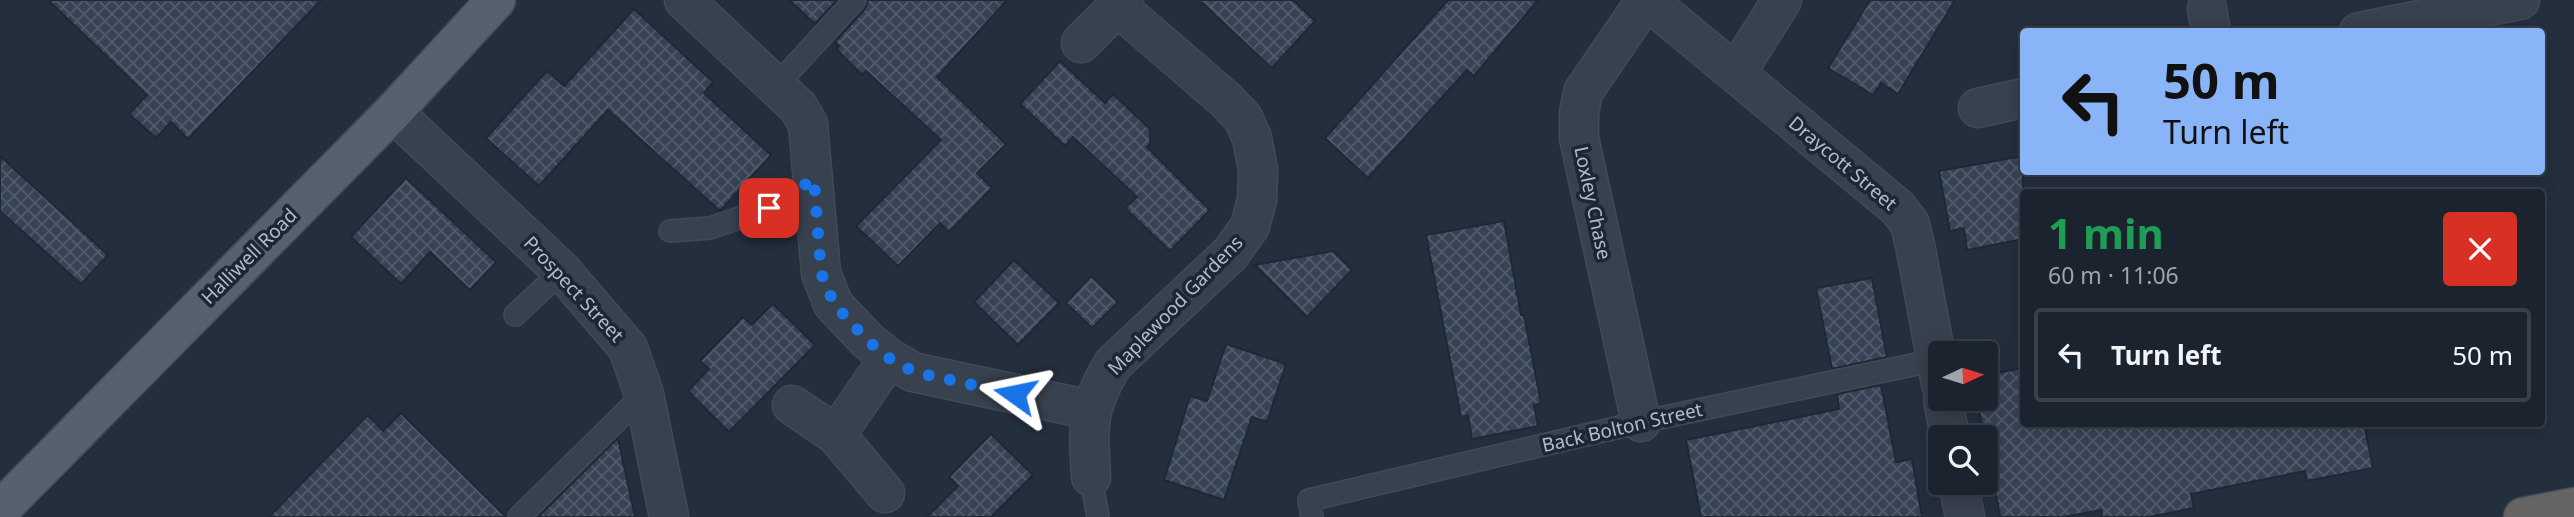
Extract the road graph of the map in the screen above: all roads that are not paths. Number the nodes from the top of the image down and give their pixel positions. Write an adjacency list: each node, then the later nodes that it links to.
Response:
1 (496, 0): 14 (main road, Halliwell Road)
2 (684, 0): 11 (street)
3 (855, 0): 11 (lane)
4 (1647, 0): 10 (street, Draycott Street); 25 (street, Loxley Chase)
5 (1782, 0): 10 (street)
6 (2520, 0): 8 (street)
7 (1121, 3): 9 (street, Maplewood Gardens); 24 (street, Maplewood Gardens)
8 (2379, 28)
9 (1081, 43)
10 (1736, 74): 19 (street, Draycott Street)
11 (776, 86): 15 (street)
12 (2020, 100): 13 (street)
13 (1978, 108)
14 (393, 111): 17 (street, Prospect Street); 31 (main road, Halliwell Road)
15 (814, 179): 16 (lane); 20 (street)
16 (670, 232)
17 (562, 271): 18 (lane); 22 (street, Prospect Street)
18 (515, 315)
19 (1934, 341)
20 (889, 358): 24 (street); 26 (street)
21 (1928, 374): 25 (lane, Back Bolton Street)
22 (644, 394): 32 (lane); 33 (street, Prospect Street)
23 (792, 405): 26 (street)
24 (1091, 410): 27 (street, Maplewood Gardens)
25 (1641, 422): 30 (lane, Back Bolton Street)
26 (836, 435): 28 (street)
27 (1091, 477): 34 (lane)
28 (886, 493)
29 (1960, 495): 35 (street)
30 (1310, 508)
31 (0, 510)
32 (519, 517)
33 (669, 517)
34 (1098, 517)
35 (1965, 517)

